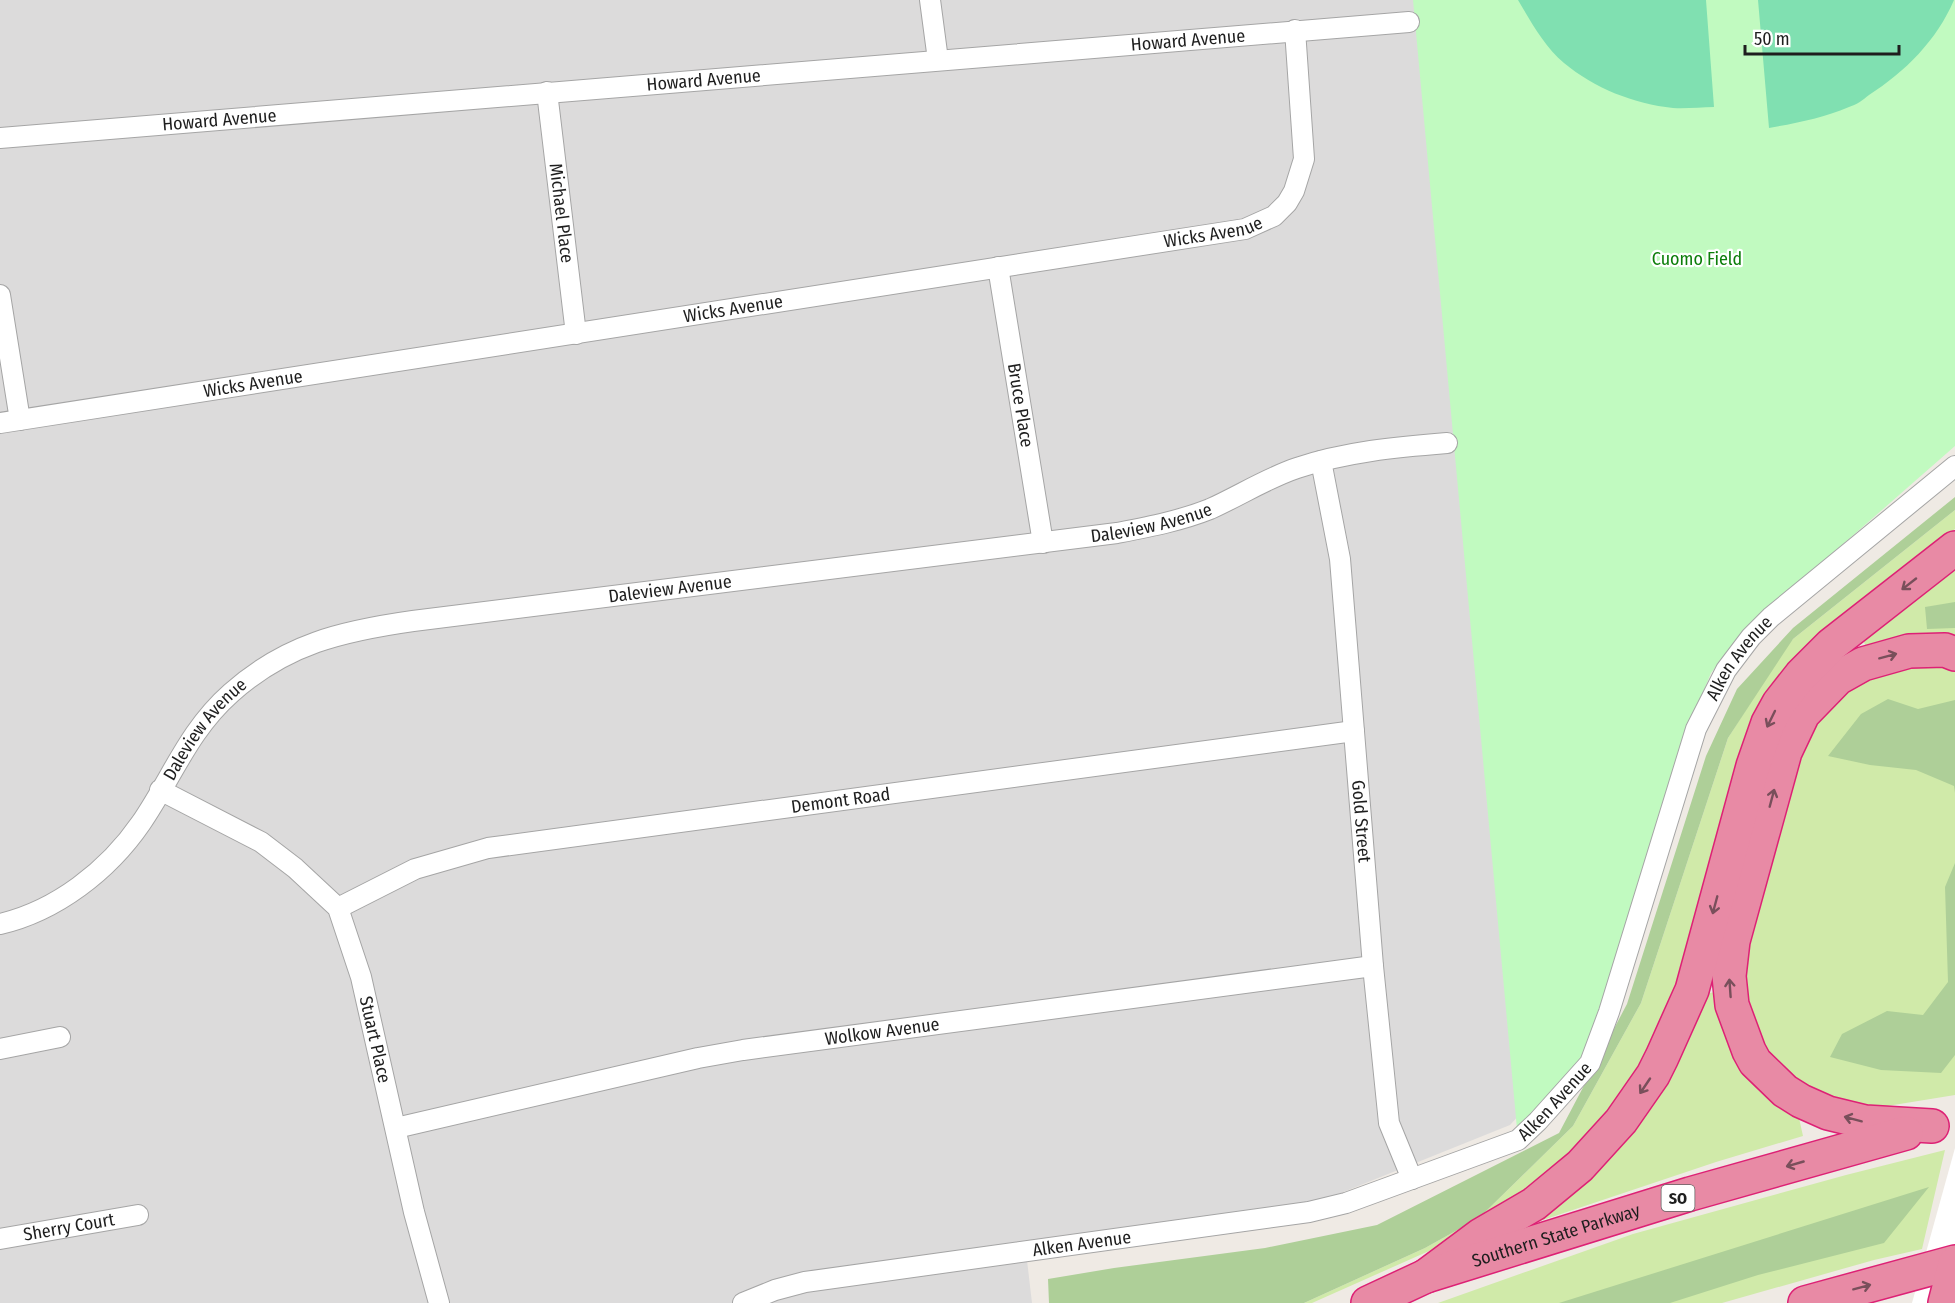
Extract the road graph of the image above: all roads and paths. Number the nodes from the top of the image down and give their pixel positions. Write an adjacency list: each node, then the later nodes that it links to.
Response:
1 (930, 0): 4 (street)
2 (1409, 22): 3 (street, Howard Avenue)
3 (1295, 30): 4 (street, Howard Avenue); 7 (street, Wicks Avenue)
4 (938, 60): 5 (street, Howard Avenue)
5 (547, 92): 6 (street, Howard Avenue); 9 (street, Michael Place)
6 (0, 138)
7 (998, 267): 9 (street, Wicks Avenue); 15 (street, Bruce Place)
8 (0, 295): 10 (street)
9 (576, 334): 10 (street, Wicks Avenue)
10 (20, 420): 11 (street, Wicks Avenue)
11 (0, 423)
12 (1447, 443): 13 (street, Daleview Avenue)
13 (1321, 461): 15 (street, Daleview Avenue); 18 (street, Gold Street)
14 (1955, 466): 27 (street, Alken Avenue)
15 (1043, 543): 19 (street, Daleview Avenue)
16 (1955, 548): 31 (highway, one-way to 31)
17 (1955, 654): 25 (highway, one-way to 17)
18 (1354, 731): 20 (street, Demont Road); 22 (street, Gold Street)
19 (160, 790): 20 (street); 21 (street, Daleview Avenue)
20 (338, 908): 26 (street, Stuart Place)
21 (0, 924)
22 (1373, 966): 26 (street, Wolkow Avenue); 27 (street, Gold Street)
23 (60, 1037): 24 (street)
24 (0, 1049)
25 (1944, 1124): 31 (highway, Southern State Parkway / SO, one-way to 31)
26 (396, 1128): 32 (street, Stuart Place)
27 (1412, 1179): 33 (street, Alken Avenue)
28 (138, 1215): 29 (street, Sherry Court)
29 (0, 1239)
30 (1955, 1263): 35 (highway, one-way to 30); 36 (highway)
31 (1426, 1276): 34 (highway, Southern State Parkway / SO)
32 (439, 1303)
33 (743, 1303)
34 (1368, 1303)
35 (1805, 1303)
36 (1945, 1303)

